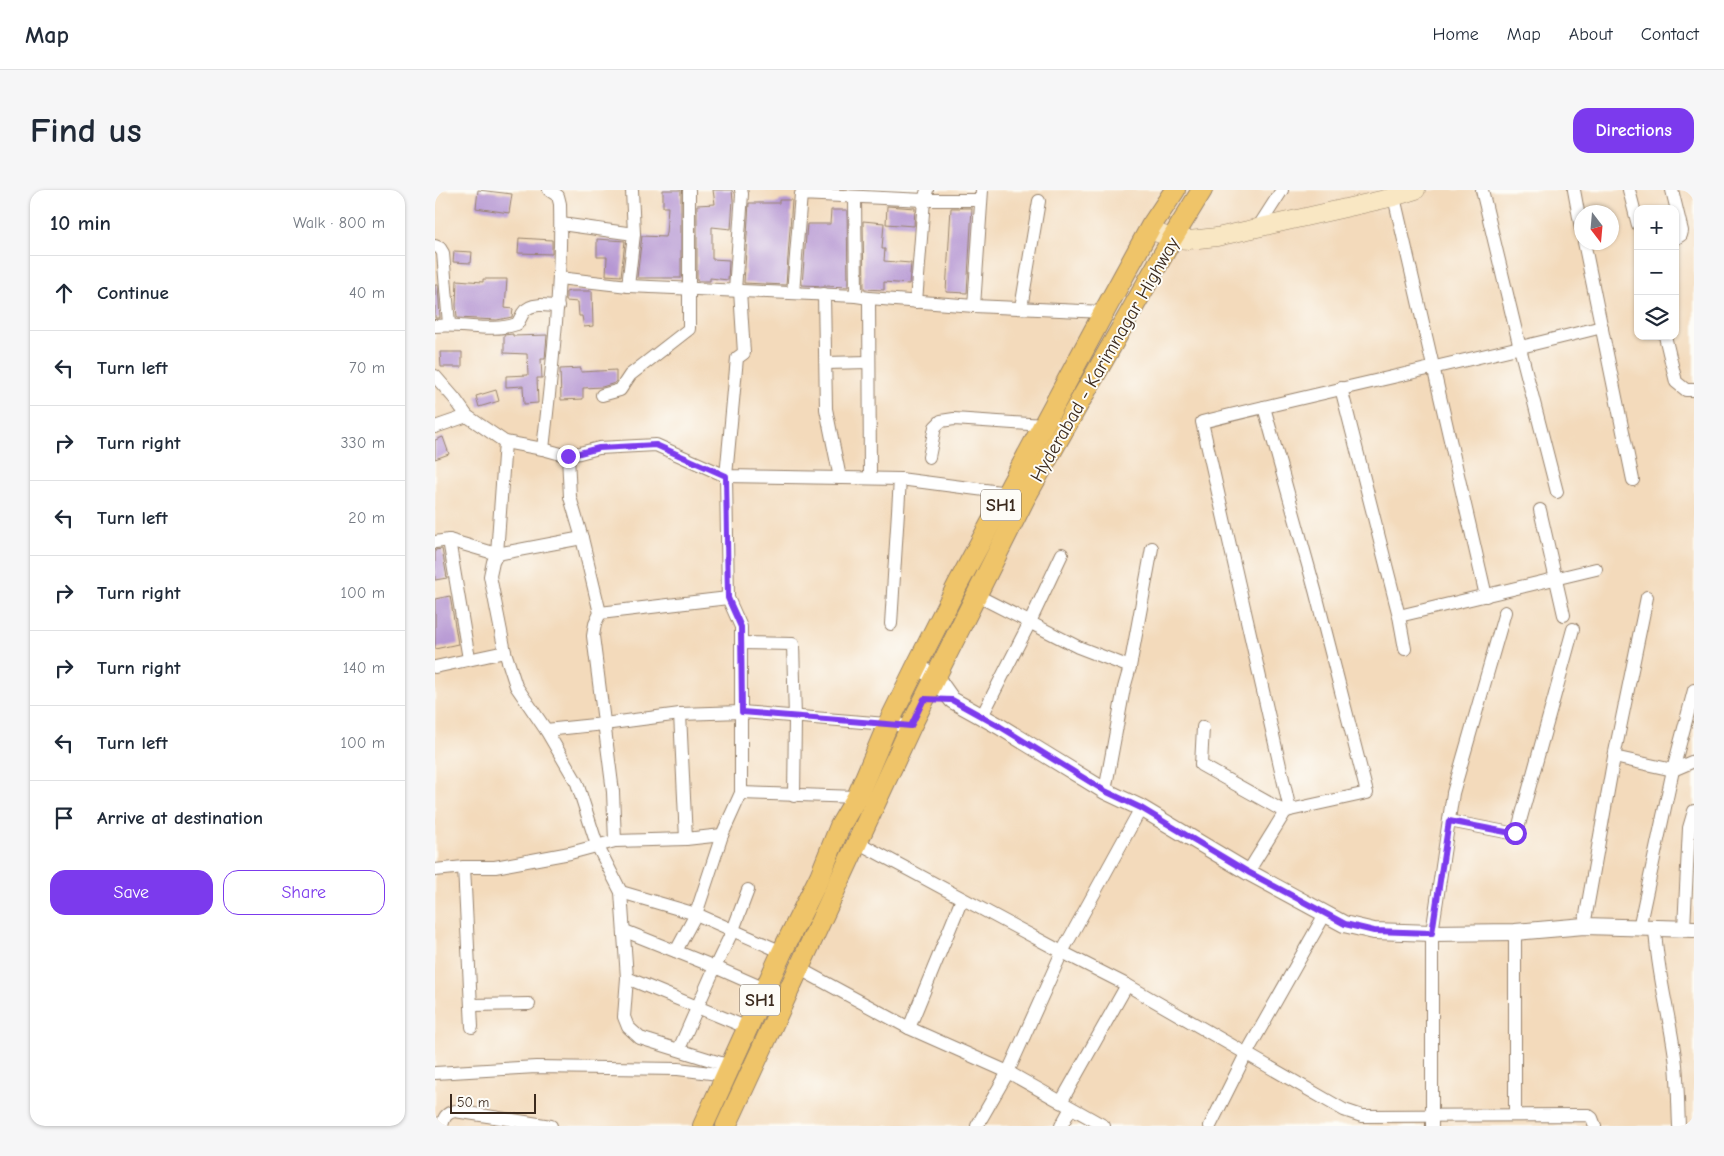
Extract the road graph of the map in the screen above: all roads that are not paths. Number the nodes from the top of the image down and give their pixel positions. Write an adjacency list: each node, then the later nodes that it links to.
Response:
1 (549, 190): 22 (street)
2 (632, 190): 25 (street)
3 (689, 190): 32 (street)
4 (741, 190): 33 (street)
5 (1175, 190): 24 (main road, Hyderabad - Karimnagar Highway / SH1)
6 (1201, 190): 27 (main road, Hyderabad - Karimnagar Highway / SH1)
7 (1282, 190): 23 (street)
8 (1482, 190): 47 (street)
9 (1574, 190): 18 (street)
10 (1629, 190): 20 (street)
11 (1672, 190): 19 (street)
12 (1405, 192): 23 (main road); 50 (street)
13 (874, 193): 14 (street); 16 (street)
14 (925, 195): 15 (street); 38 (street)
15 (981, 195): 39 (street)
16 (855, 197): 34 (street); 36 (street)
17 (1039, 202): 41 (street)
18 (1577, 205)
19 (1676, 205)
20 (1634, 209)
21 (1679, 219): 26 (street)
22 (561, 224): 25 (street); 30 (street)
23 (1257, 229): 27 (main road)
24 (1149, 230): 27 (main road); 42 (main road, Hyderabad - Karimnagar Highway / SH1)
25 (634, 234): 31 (street)
26 (1679, 236)
27 (1172, 239): 79 (main road, Hyderabad - Karimnagar Highway / SH1)
28 (435, 246): 43 (street)
29 (1587, 250): 45 (street)
30 (559, 278): 31 (street); 40 (street)
31 (628, 286): 32 (street)
32 (688, 288): 33 (street); 54 (street)
33 (738, 291): 34 (street); 63 (street)
34 (793, 293): 35 (street)
35 (824, 294): 36 (street); 49 (street)
36 (856, 296): 37 (street)
37 (869, 298): 38 (street); 48 (street)
38 (916, 302): 39 (street)
39 (974, 306): 41 (street)
40 (558, 307): 43 (street); 60 (street)
41 (1021, 308): 42 (street)
42 (1104, 312): 57 (main road, Hyderabad - Karimnagar Highway / SH1)
43 (449, 324): 44 (street)
44 (435, 326)
45 (1602, 327): 47 (street); 67 (street)
46 (1666, 340): 53 (street)
47 (1519, 348): 50 (street); 68 (street)
48 (869, 362): 49 (street); 64 (street)
49 (826, 363): 65 (street)
50 (1433, 367): 52 (street); 80 (street)
51 (435, 376): 56 (street)
52 (1341, 388): 55 (street); 86 (street)
53 (1694, 390)
54 (602, 395)
55 (1264, 407): 119 (street); 119 (street)
56 (467, 416): 58 (street); 59 (street)
57 (1044, 426): 62 (street); 69 (main road, Hyderabad - Karimnagar Highway / SH1)
58 (435, 428)
59 (505, 442): 60 (street); 75 (street)
60 (543, 449): 61 (street)
61 (568, 456): 63 (street); 71 (street)
62 (929, 457)
63 (726, 476): 65 (street); 82 (street)
64 (870, 477): 65 (street); 66 (street)
65 (840, 478)
66 (900, 478): 69 (street); 88 (street)
67 (1633, 480)
68 (1557, 492)
69 (1008, 493): 95 (main road, Hyderabad - Karimnagar Highway / SH1)
70 (1541, 510): 78 (street)
71 (582, 538): 75 (street); 84 (street)
72 (449, 540): 73 (street); 75 (street); 93 (street)
73 (435, 542)
74 (1152, 548): 96 (street)
75 (497, 554): 92 (street)
76 (1062, 554): 87 (street)
77 (1596, 570): 78 (street)
78 (1556, 579): 80 (street); 85 (street)
79 (977, 595): 87 (street); 97 (main road, Hyderabad - Karimnagar Highway / SH1)
80 (1486, 596): 86 (street)
81 (1647, 597): 111 (street)
82 (728, 598): 84 (street); 90 (street)
83 (1505, 612): 121 (street)
84 (599, 613): 106 (street)
85 (1564, 615)
86 (1399, 616): 91 (street)
87 (1030, 622): 96 (street); 104 (street)
88 (891, 624)
89 (1573, 629): 121 (street)
90 (741, 643): 102 (street); 105 (street)
91 (1405, 650)
92 (505, 652): 93 (street); 110 (street)
93 (469, 659): 94 (street)
94 (435, 667)
95 (916, 667): 97 (street); 98 (main road, Hyderabad - Karimnagar Highway / SH1)
96 (1130, 667): 114 (street)
97 (935, 676): 100 (main road, Hyderabad - Karimnagar Highway / SH1); 101 (street)
98 (905, 689): 100 (street); 107 (main road, Hyderabad - Karimnagar Highway / SH1)
99 (1694, 690): 113 (street)
100 (924, 699): 101 (street); 108 (main road, Hyderabad - Karimnagar Highway / SH1)
101 (952, 700): 104 (street)
102 (742, 712): 103 (street); 105 (street); 115 (street)
103 (680, 714): 106 (street); 123 (street)
104 (981, 716): 114 (street)
105 (795, 718): 107 (street); 116 (street)
106 (604, 724): 110 (street); 124 (street)
107 (888, 724): 108 (street); 117 (main road, Hyderabad - Karimnagar Highway / SH1)
108 (911, 726): 125 (main road, Hyderabad - Karimnagar Highway / SH1)
109 (1203, 727): 119 (street)
110 (546, 730): 126 (street)
111 (1614, 757): 113 (street); 135 (street)
112 (1694, 761): 113 (street)
113 (1673, 770): 136 (street)
114 (1105, 791): 118 (street)
115 (741, 794): 116 (street); 122 (street)
116 (794, 796): 117 (street)
117 (857, 796): 144 (main road, Hyderabad - Karimnagar Highway / SH1)
118 (1141, 808): 129 (street); 145 (street)
119 (1287, 811): 129 (street)
120 (1694, 811): 138 (street)
121 (1449, 821): 142 (street)
122 (722, 835): 123 (street); 133 (street)
123 (686, 840): 124 (street)
124 (615, 841): 126 (street)
125 (857, 842): 132 (street); 147 (main road, Hyderabad - Karimnagar Highway / SH1)
126 (597, 846): 127 (street); 131 (street)
127 (464, 867): 128 (street); 152 (street)
128 (435, 870)
129 (1248, 872): 134 (street)
130 (748, 890): 140 (street)
131 (621, 892): 133 (street); 139 (street)
132 (962, 898): 145 (street); 156 (street)
133 (695, 914): 140 (street); 143 (street)
134 (1325, 914): 142 (street); 158 (street)
135 (1585, 926): 136 (street); 141 (street)
136 (1639, 928): 137 (street)
137 (1655, 928): 138 (street); 174 (street)
138 (1689, 929)
139 (625, 930): 143 (street); 148 (street)
140 (733, 930): 144 (street); 146 (street)
141 (1515, 932): 142 (street); 163 (street)
142 (1432, 933): 164 (street)
143 (676, 951): 146 (street)
144 (782, 952): 150 (main road, Hyderabad - Karimnagar Highway / SH1)
145 (1062, 952): 149 (street); 160 (street)
146 (715, 967): 150 (street); 153 (street)
147 (800, 969): 156 (street); 168 (main road, Hyderabad - Karimnagar Highway / SH1)
148 (627, 978): 153 (street); 157 (street)
149 (1127, 985): 158 (street); 162 (street)
150 (765, 989): 155 (main road, Hyderabad - Karimnagar Highway / SH1)
151 (529, 1004): 152 (street)
152 (471, 1005): 154 (street)
153 (699, 1008): 155 (street); 157 (street)
154 (472, 1027)
155 (748, 1028): 159 (main road, Hyderabad - Karimnagar Highway / SH1)
156 (909, 1028): 160 (street)
157 (679, 1050): 159 (street)
158 (1246, 1054): 164 (street); 172 (street)
159 (728, 1070): 161 (street); 167 (main road, Hyderabad - Karimnagar Highway / SH1)
160 (1008, 1072): 162 (street); 169 (street)
161 (435, 1073)
162 (1066, 1105): 170 (street); 171 (street)
163 (1515, 1115): 164 (street); 173 (street)
164 (1431, 1121)
165 (442, 1126): 166 (street)
166 (551, 1126)
167 (703, 1126)
168 (726, 1126)
169 (977, 1126)
170 (1061, 1126)
171 (1104, 1126)
172 (1210, 1126)
173 (1595, 1126)
174 (1679, 1126)

